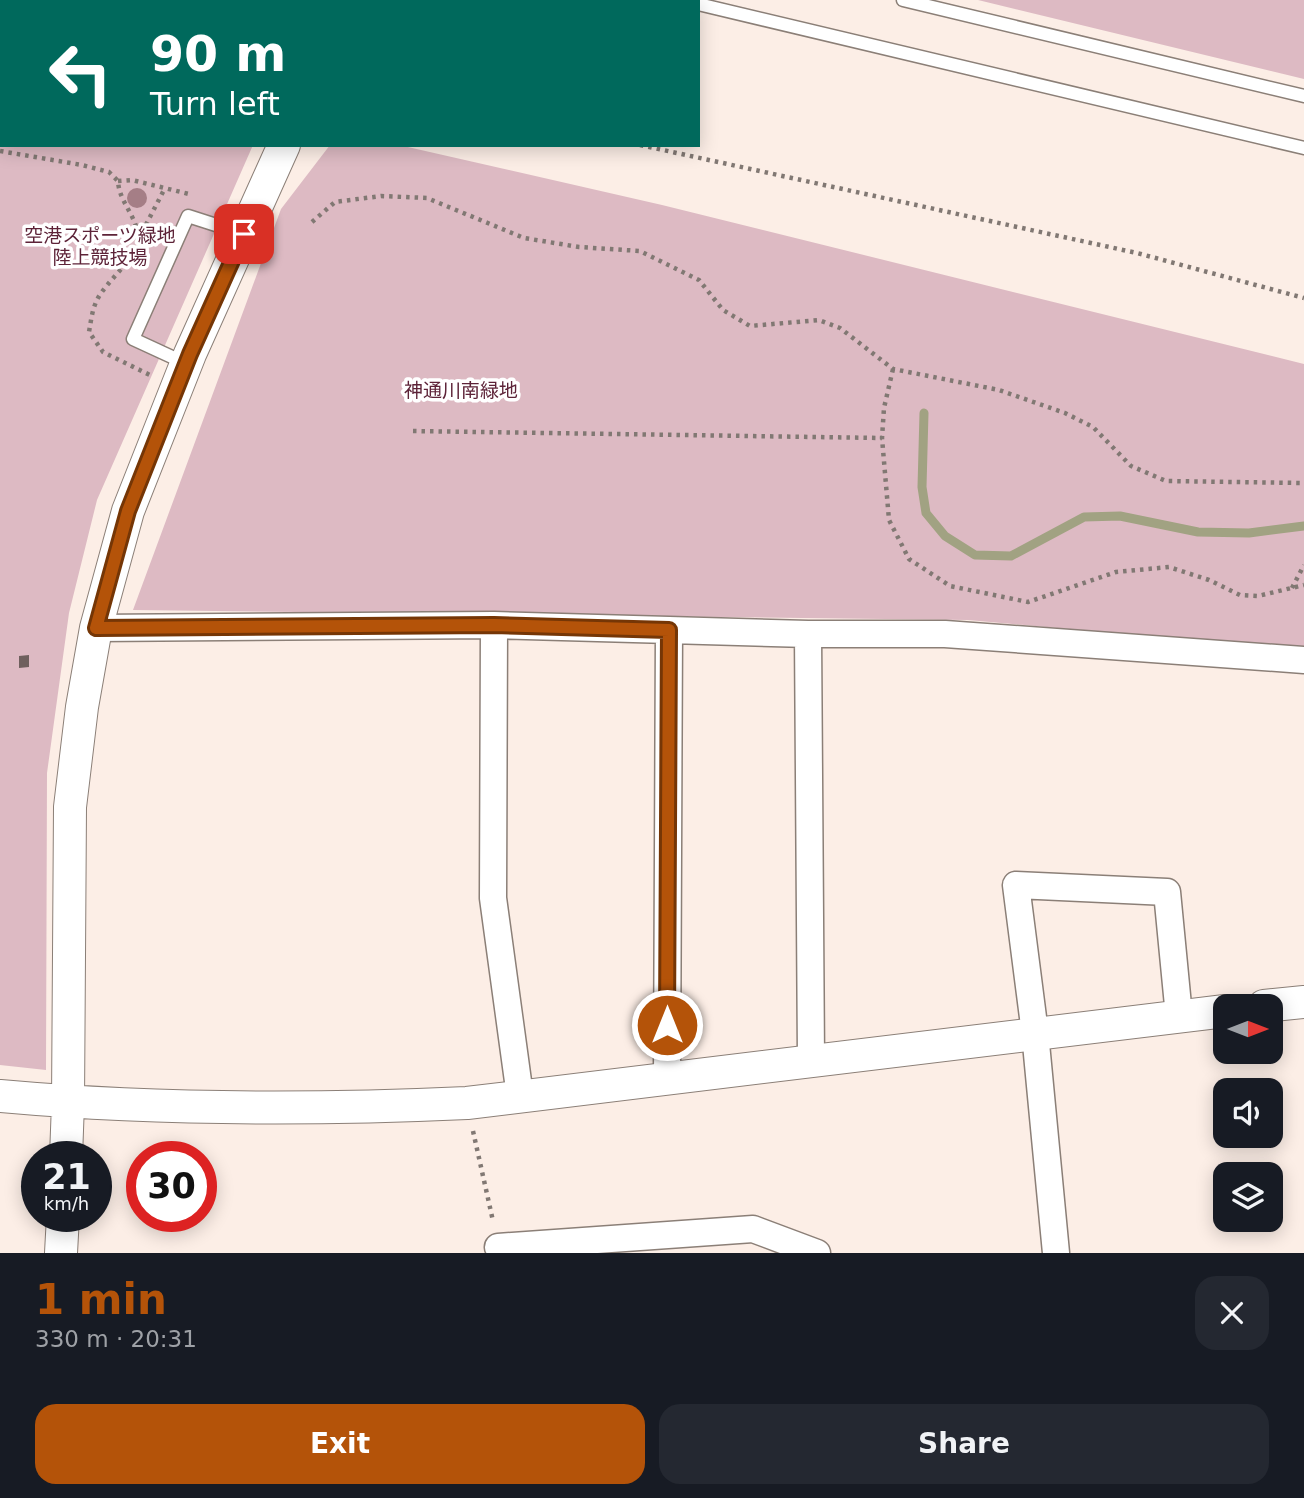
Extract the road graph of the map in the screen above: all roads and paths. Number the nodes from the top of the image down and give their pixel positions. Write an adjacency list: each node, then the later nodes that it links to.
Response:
1 (903, 0): 3 (lane)
2 (700, 5): 6 (lane)
3 (1304, 96)
4 (283, 147): 10 (street)
5 (649, 147): 12 (path)
6 (1304, 148)
7 (0, 151): 11 (path)
8 (165, 188): 11 (path)
9 (312, 222): 13 (path)
10 (244, 234): 14 (street); 14 (lane)
11 (138, 240): 14 (path)
12 (1304, 298)
13 (893, 369): 16 (path); 17 (path)
14 (181, 376): 22 (street)
15 (413, 431): 16 (path)
16 (882, 438): 20 (path)
17 (1304, 483)
18 (1304, 565): 20 (path)
19 (1304, 584): 20 (path)
20 (1292, 588)
21 (494, 625): 22 (street); 23 (street); 34 (street)
22 (96, 628): 35 (street)
23 (669, 630): 24 (street); 32 (street)
24 (808, 634): 25 (street); 31 (street)
25 (1304, 660)
26 (1304, 1002): 27 (street)
27 (1283, 1004)
28 (1213, 1012): 29 (street)
29 (1179, 1016): 30 (street); 30 (street)
30 (1035, 1033): 31 (street); 44 (street)
31 (811, 1060): 32 (street)
32 (667, 1078): 34 (street)
33 (0, 1096): 35 (street)
34 (520, 1096): 36 (street)
35 (68, 1103): 36 (street); 37 (street)
36 (467, 1103): 41 (path)
37 (67, 1141)
38 (62, 1232): 42 (street)
39 (770, 1244): 40 (street); 43 (street)
40 (618, 1246): 41 (street)
41 (498, 1247)
42 (61, 1253)
43 (817, 1253)
44 (1056, 1253)

